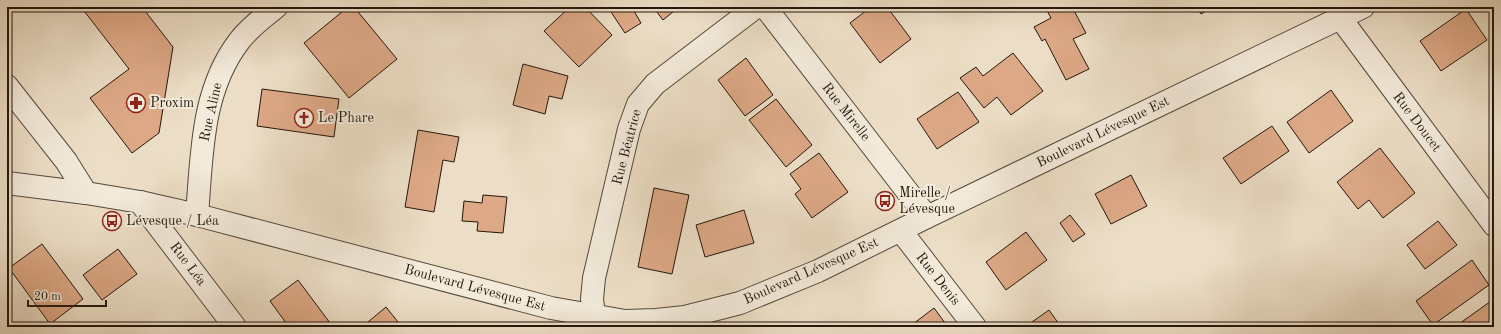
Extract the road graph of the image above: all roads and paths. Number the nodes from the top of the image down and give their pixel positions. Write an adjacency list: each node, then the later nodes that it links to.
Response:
1 (276, 7): 10 (street, Rue Aline)
2 (756, 7): 14 (street, Rue Béatrice)
3 (765, 7): 11 (street, Rue Mirelle)
4 (1363, 7): 5 (street, Boulevard Lévesque Est)
5 (1341, 19): 11 (street, Boulevard Lévesque Est); 12 (street, Rue Doucet)
6 (7, 86): 8 (street)
7 (7, 183): 8 (street, Boulevard Lévesque Est)
8 (86, 193): 9 (street, Boulevard Lévesque Est)
9 (140, 202): 10 (street, Boulevard Lévesque Est); 15 (street, Rue Léa)
10 (197, 215): 14 (street, Boulevard Lévesque Est)
11 (927, 216): 13 (street, Boulevard Lévesque Est)
12 (1494, 225)
13 (901, 231): 14 (street, Boulevard Lévesque Est); 16 (street, Rue Denis)
14 (598, 322)
15 (235, 327)
16 (975, 327)

